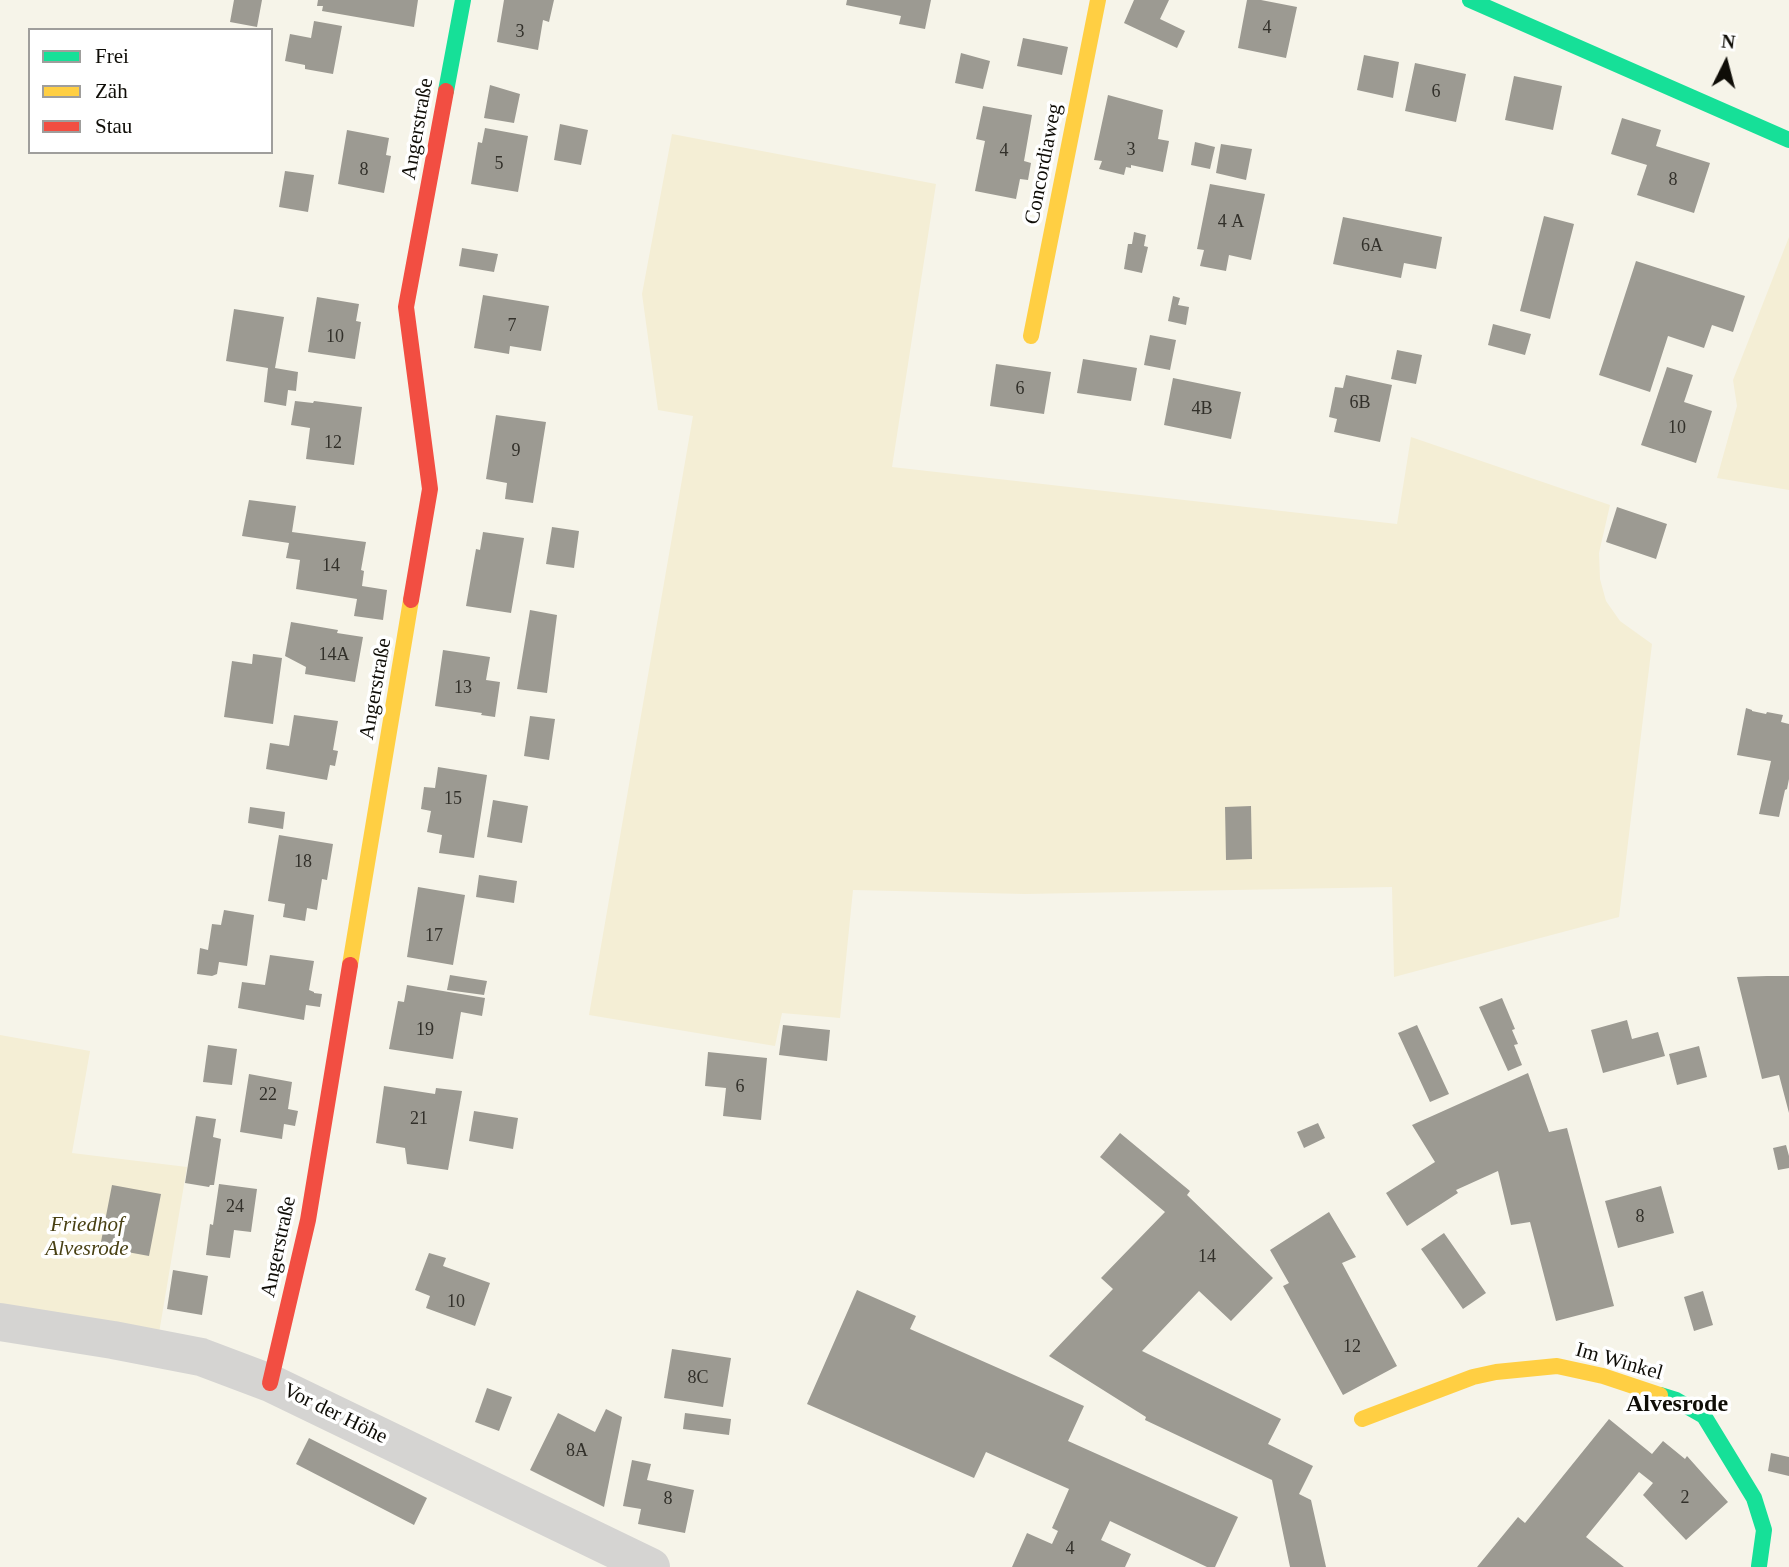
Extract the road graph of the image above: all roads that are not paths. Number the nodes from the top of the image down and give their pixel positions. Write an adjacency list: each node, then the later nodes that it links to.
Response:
1 (463, 0): 7 (street, Angerstraße)
2 (1098, 0): 5 (street, Concordiaweg)
3 (1470, 0): 4 (street)
4 (1789, 141)
5 (1031, 336)
6 (0, 1322): 7 (street, Vor der Höhe)
7 (270, 1383): 9 (street, Vor der Höhe)
8 (1362, 1419): 10 (street, Im Winkel)
9 (651, 1567)
10 (1759, 1567)

